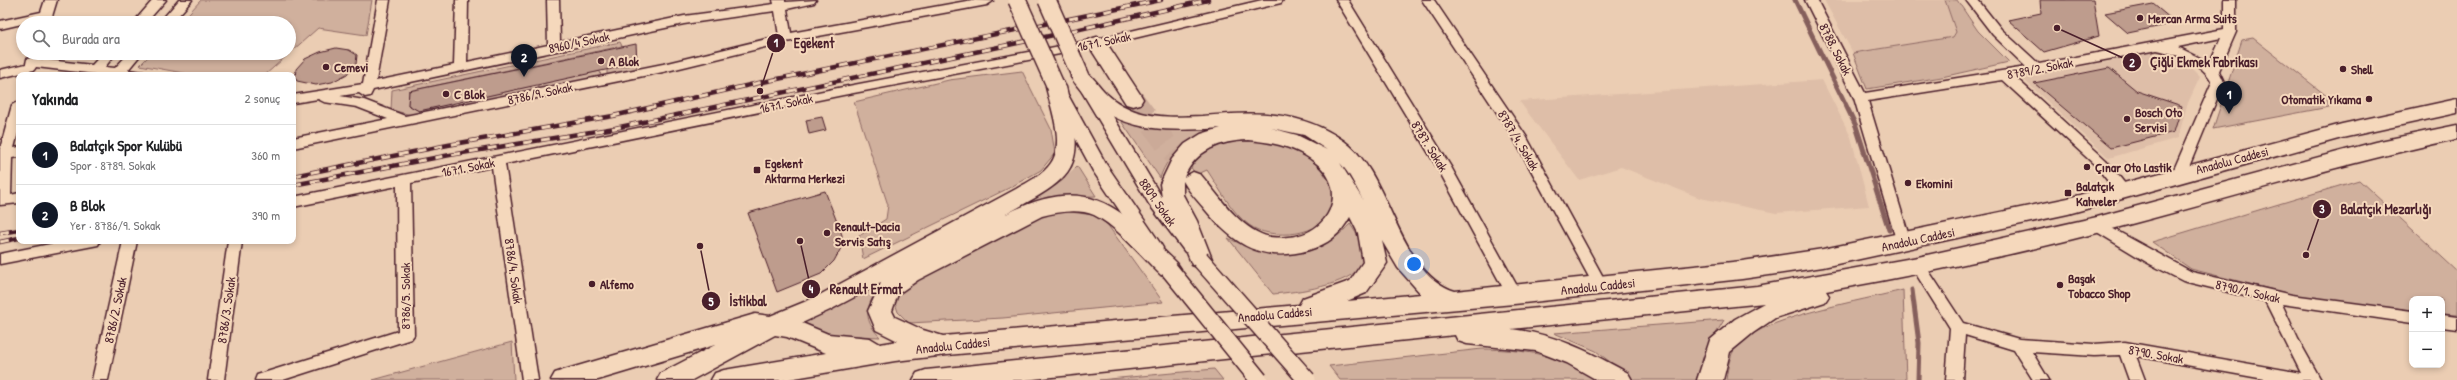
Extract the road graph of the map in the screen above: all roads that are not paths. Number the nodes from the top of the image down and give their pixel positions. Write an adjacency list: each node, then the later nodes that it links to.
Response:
1 (51, 0): 19 (street)
2 (160, 0): 20 (street)
3 (186, 0): 21 (street)
4 (384, 0): 41 (street)
5 (462, 0): 32 (street)
6 (553, 0): 28 (street)
7 (810, 0): 17 (street, 8960/4 Sokak)
8 (1017, 0): 42 (street, bridge)
9 (1047, 0): 40 (street, 8809. Sokak, bridge)
10 (1277, 0): 26 (street, 1671. Sokak)
11 (1342, 0): 74 (street, 8787. Sokak)
12 (1428, 0): 73 (street, 8787/4. Sokak)
13 (1811, 0): 46 (street, 8788. Sokak)
14 (1972, 0): 33 (street)
15 (2230, 0): 24 (street)
16 (987, 1): 18 (street, 8786/9. Sokak)
17 (779, 4): 25 (street); 28 (street, 8960/4 Sokak)
18 (935, 5): 25 (street, 8786/9. Sokak)
19 (46, 16)
20 (145, 16)
21 (171, 16)
22 (16, 23): 23 (street)
23 (0, 25)
24 (2230, 32): 27 (street); 35 (street)
25 (786, 38): 51 (street, 8786/9. Sokak)
26 (1097, 43): 47 (highway); 56 (street, 1671. Sokak)
27 (2157, 46): 33 (street, 8789/2. Sokak); 35 (street, 8789/2. Sokak)
28 (554, 47): 32 (street, 8960/4 Sokak)
29 (103, 60): 34 (street)
30 (130, 60): 37 (street)
31 (31, 64): 34 (street); 38 (street)
32 (460, 68): 41 (street, 8960/4 Sokak)
33 (2035, 68): 39 (street, 8789/2. Sokak)
34 (94, 70): 36 (street)
35 (2214, 71): 57 (street)
36 (110, 72)
37 (119, 72)
38 (0, 74)
39 (2005, 75): 46 (street, 8789/2. Sokak); 61 (street)
40 (1081, 77): 70 (street, 8809. Sokak); 76 (highway)
41 (369, 87): 44 (street, 8960/4 Sokak); 48 (street)
42 (1056, 87): 72 (street); 81 (highway)
43 (296, 94): 44 (street)
44 (308, 96): 45 (street); 48 (street)
45 (296, 98)
46 (1861, 98): 65 (street, 8788. Sokak)
47 (1134, 99)
48 (359, 103): 51 (street)
49 (2457, 106): 57 (highway, Anadolu Caddesi)
50 (16, 114): 55 (street)
51 (406, 121): 53 (street, 8786/9. Sokak)
52 (2457, 132): 64 (highway, Anadolu Caddesi)
53 (296, 142)
54 (16, 153): 55 (street)
55 (2, 156): 62 (street)
56 (498, 161): 58 (street, 1671. Sokak); 92 (street, 8786/4. Sokak)
57 (2180, 174): 61 (highway, Anadolu Caddesi)
58 (404, 180): 63 (street, 1671. Sokak); 91 (street, 8786/5. Sokak)
59 (1192, 180): 60 (highway)
60 (1343, 186): 70 (highway); 77 (highway)
61 (2123, 190): 65 (highway, Anadolu Caddesi)
62 (16, 199)
63 (296, 201)
64 (2097, 225): 71 (highway, Anadolu Caddesi); 75 (street, 8790/1. Sokak)
65 (1904, 242): 73 (highway, Anadolu Caddesi)
66 (78, 244): 69 (street)
67 (129, 244): 89 (street, 8786/2. Sokak)
68 (235, 244): 90 (street, 8786/3. Sokak)
69 (0, 259)
70 (1200, 259): 98 (street, 8809. Sokak, bridge)
71 (1918, 266): 82 (street); 83 (highway, Anadolu Caddesi); 100 (highway)
72 (1169, 269): 84 (highway); 97 (street, bridge)
73 (1600, 286): 74 (highway, Anadolu Caddesi)
74 (1514, 295): 76 (highway, Anadolu Caddesi)
75 (2271, 297): 78 (street, 8790/1. Sokak); 105 (street)
76 (1454, 300): 77 (highway, Anadolu Caddesi)
77 (1284, 313): 84 (highway, Anadolu Caddesi)
78 (2409, 317)
79 (2445, 321): 80 (street)
80 (2457, 323)
81 (773, 325): 87 (highway); 93 (highway); 94 (highway)
82 (1958, 327): 85 (street, 8790. Sokak); 101 (street)
83 (1428, 329): 88 (highway, Anadolu Caddesi); 99 (highway)
84 (947, 345): 87 (highway, Anadolu Caddesi)
85 (2020, 345): 86 (street, 8790. Sokak); 102 (street)
86 (2126, 348): 103 (street); 104 (street, 8790. Sokak)
87 (895, 351): 95 (highway, Anadolu Caddesi)
88 (999, 375): 96 (highway, Anadolu Caddesi)
89 (100, 380)
90 (216, 380)
91 (263, 380)
92 (530, 380)
93 (564, 380)
94 (670, 380)
95 (724, 380)
96 (926, 380)
97 (1259, 380)
98 (1307, 380)
99 (1619, 380)
100 (1710, 380)
101 (1954, 380)
102 (2042, 380)
103 (2137, 380)
104 (2306, 380)
105 (2313, 380)

